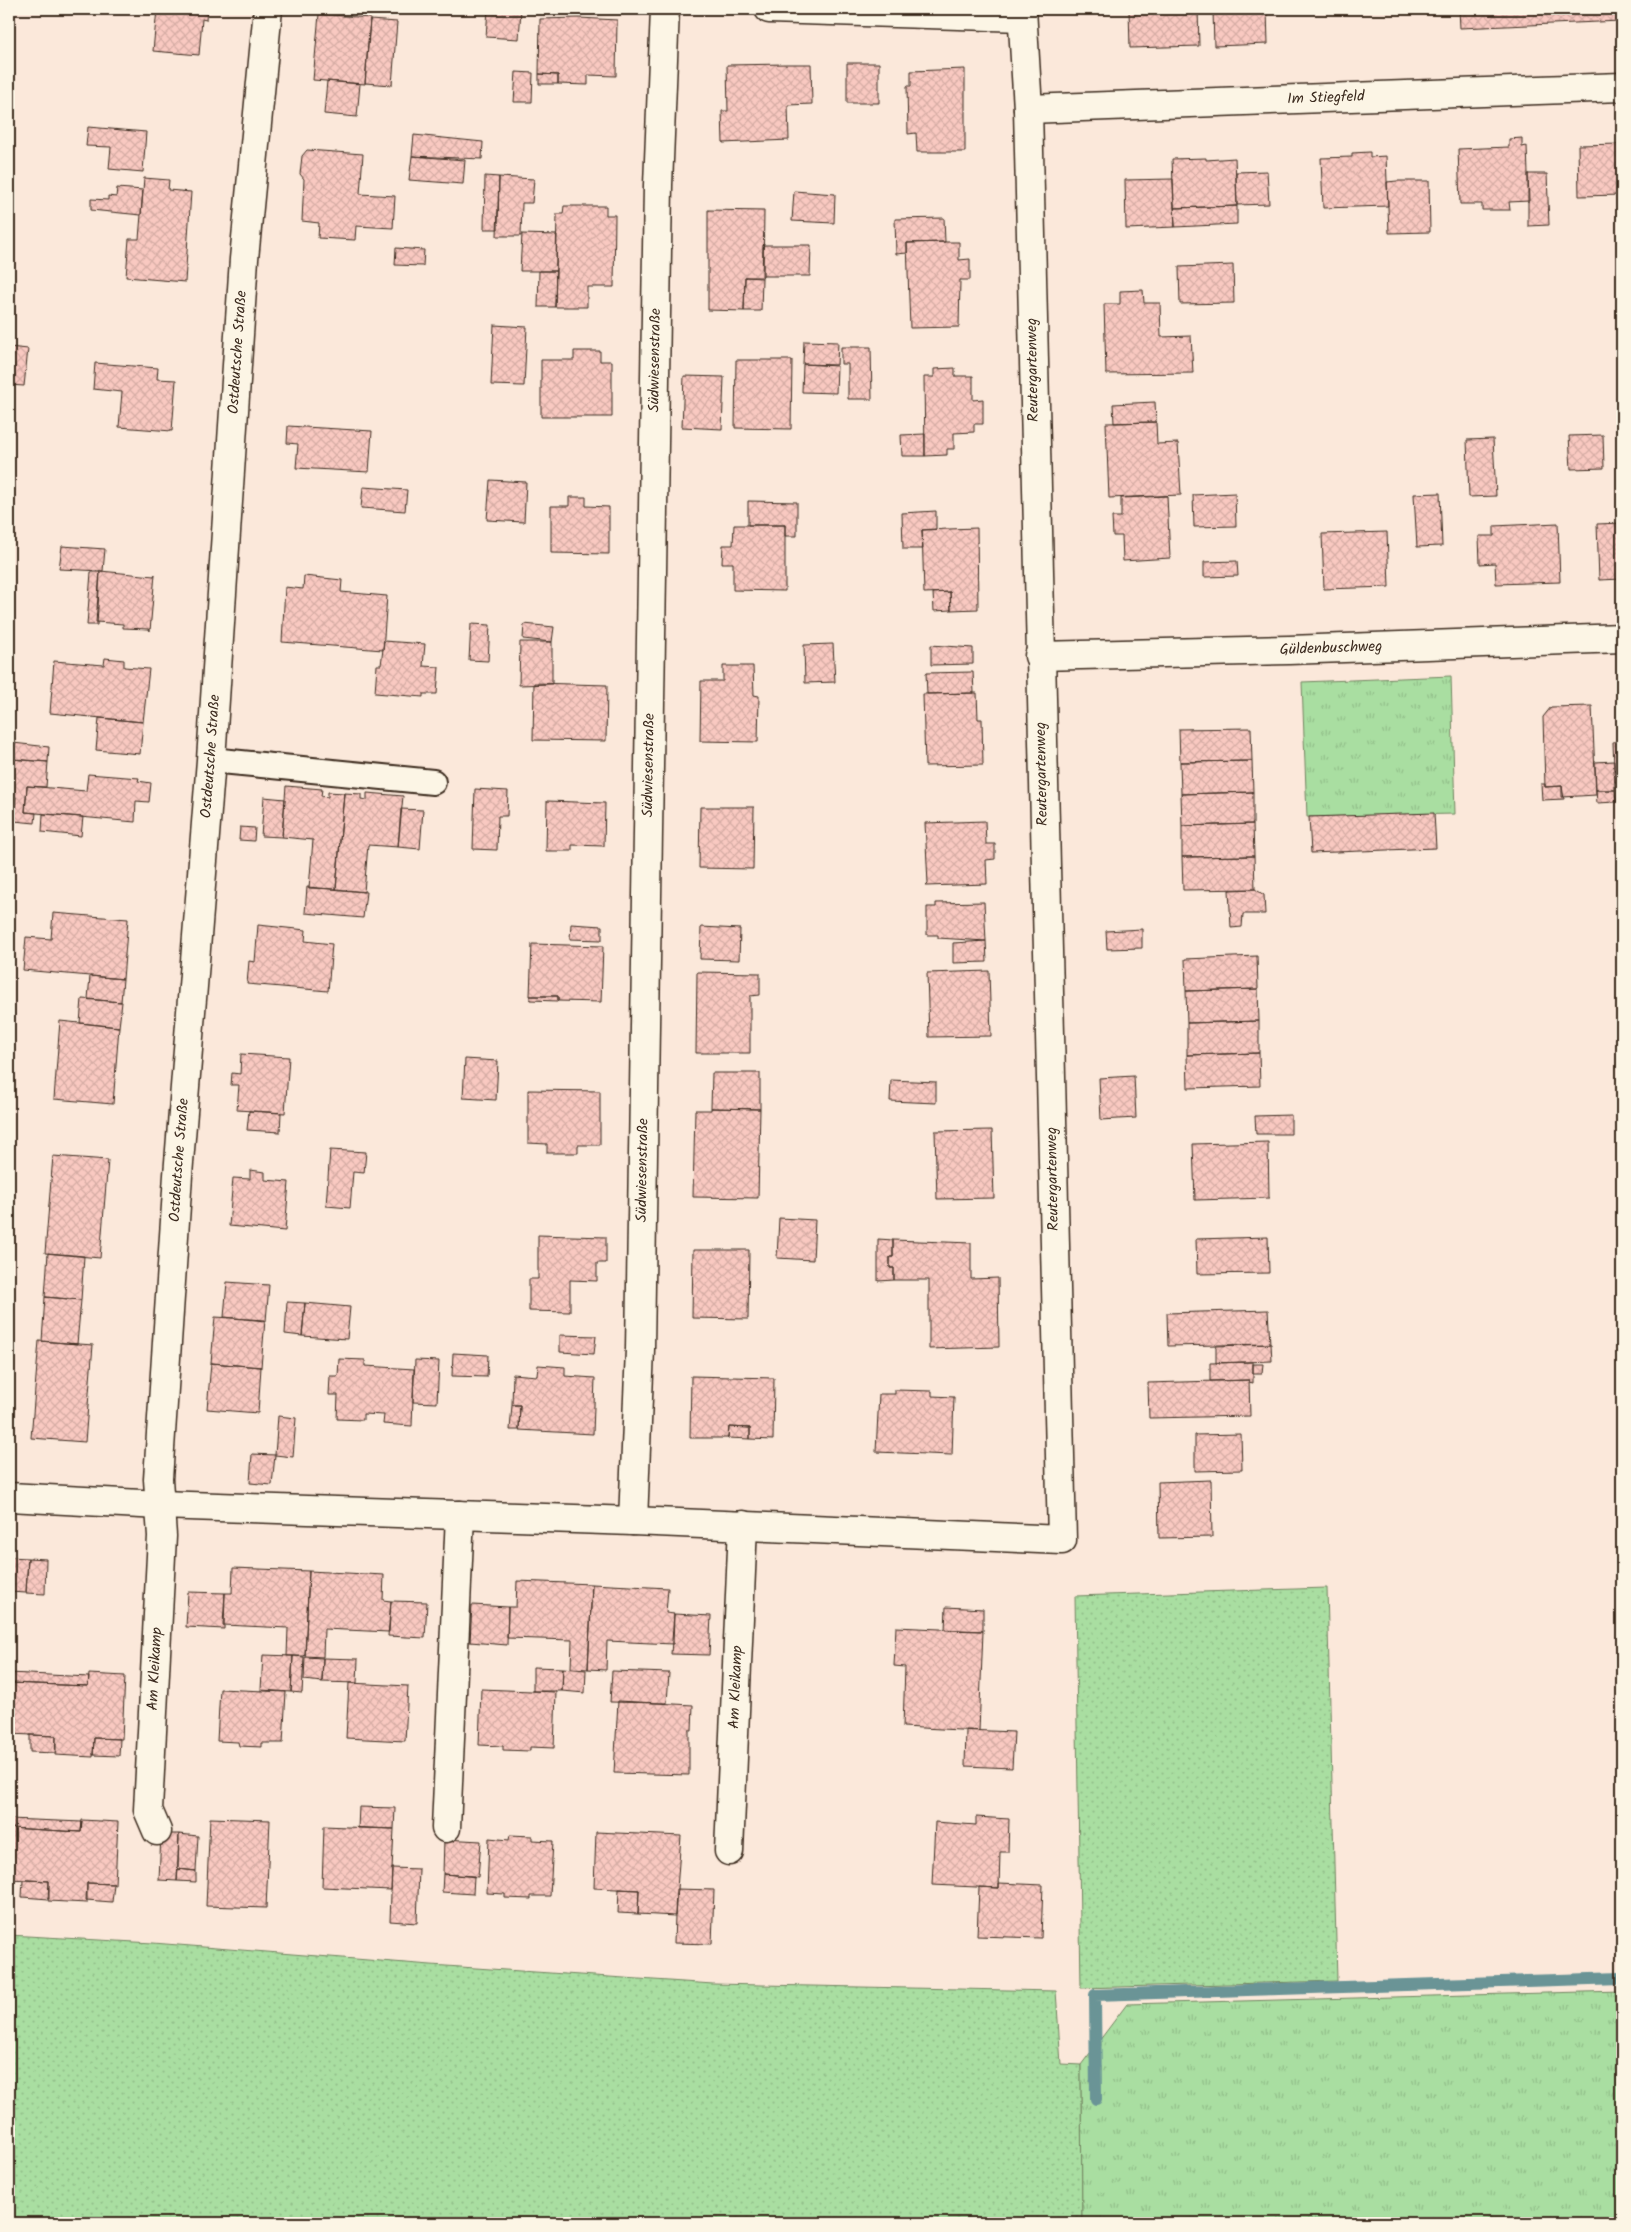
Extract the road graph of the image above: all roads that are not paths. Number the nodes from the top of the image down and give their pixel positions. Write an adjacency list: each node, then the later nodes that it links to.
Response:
1 (268, 9): 9 (street, Ostdeutsche Straße)
2 (665, 9): 14 (street, Südwiesenstraße)
3 (769, 9): 4 (street)
4 (1022, 13): 6 (street, Reutergartenweg)
5 (1622, 87): 6 (street, Im Stiegfeld)
6 (1028, 109): 8 (street, Reutergartenweg)
7 (1622, 638): 8 (street, Güldenbuschweg)
8 (1039, 656): 15 (street, Reutergartenweg)
9 (211, 760): 10 (lane); 12 (street, Ostdeutsche Straße)
10 (433, 782)
11 (9, 1497): 12 (street)
12 (160, 1505): 13 (street); 17 (street, Am Kleikamp)
13 (460, 1515): 14 (street); 16 (street)
14 (633, 1520): 15 (street)
15 (743, 1525): 18 (street, Am Kleikamp)
16 (446, 1828)
17 (157, 1831)
18 (729, 1851)

